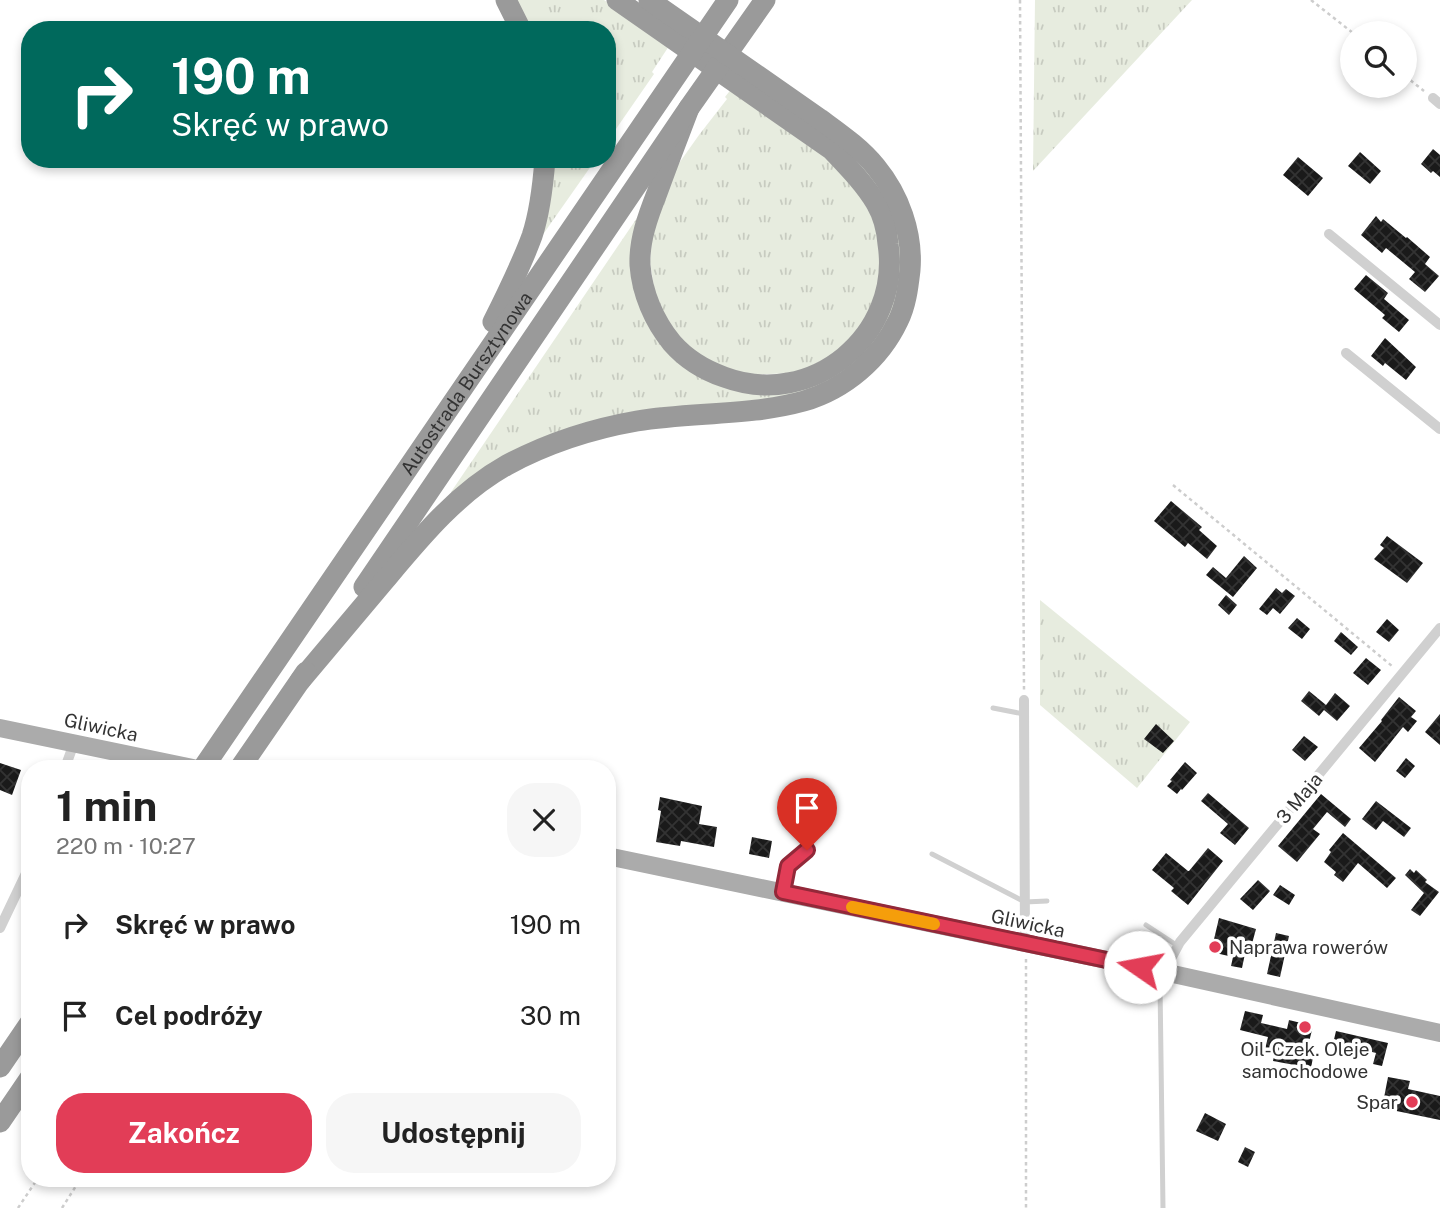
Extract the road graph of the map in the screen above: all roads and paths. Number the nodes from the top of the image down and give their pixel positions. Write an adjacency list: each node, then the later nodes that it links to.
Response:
1 (506, 0): 8 (highway)
2 (617, 0): 12 (highway)
3 (649, 0): 24 (highway)
4 (728, 0): 13 (highway, Autostrada Bursztynowa)
5 (765, 0): 12 (highway, Autostrada Bursztynowa)
6 (1020, 0): 25 (path)
7 (1311, 0): 9 (path)
8 (516, 21)
9 (1340, 23)
10 (1417, 86): 11 (path)
11 (1436, 101)
12 (689, 108): 24 (highway, Autostrada Bursztynowa)
13 (616, 162)
14 (544, 168): 19 (highway)
15 (612, 168): 19 (highway, Autostrada Bursztynowa)
16 (1329, 234): 17 (street)
17 (1440, 325)
18 (1346, 353): 20 (street)
19 (455, 397): 32 (highway, Autostrada Bursztynowa)
20 (1440, 429)
21 (1173, 485): 23 (path)
22 (1440, 628): 23 (street, 3 Maja)
23 (1402, 674): 44 (street, 3 Maja)
24 (300, 681): 33 (highway, Autostrada Bursztynowa)
25 (1024, 700): 27 (street)
26 (993, 708): 27 (lane)
27 (1024, 714): 40 (street)
28 (0, 728): 29 (main road, Gliwicka)
29 (74, 743): 30 (street); 31 (main road, Gliwicka)
30 (68, 760)
31 (155, 760)
32 (209, 760)
33 (246, 760)
34 (807, 850): 38 (lane)
35 (932, 854): 40 (lane)
36 (616, 858): 38 (main road, Gliwicka)
37 (21, 884): 42 (street)
38 (783, 892): 43 (main road, Gliwicka)
39 (1047, 901): 40 (lane)
40 (1025, 902): 43 (street)
41 (1146, 925): 44 (lane)
42 (0, 928)
43 (1026, 943): 45 (main road, Gliwicka); 55 (path)
44 (1178, 946): 45 (street, 3 Maja)
45 (1164, 972): 46 (main road, Gliwicka); 56 (lane)
46 (1440, 1033)
47 (21, 1036): 48 (highway)
48 (0, 1067)
49 (21, 1091): 50 (highway)
50 (0, 1122)
51 (32, 1187): 53 (path)
52 (75, 1187): 54 (path)
53 (18, 1208)
54 (62, 1208)
55 (1026, 1208)
56 (1163, 1208)

